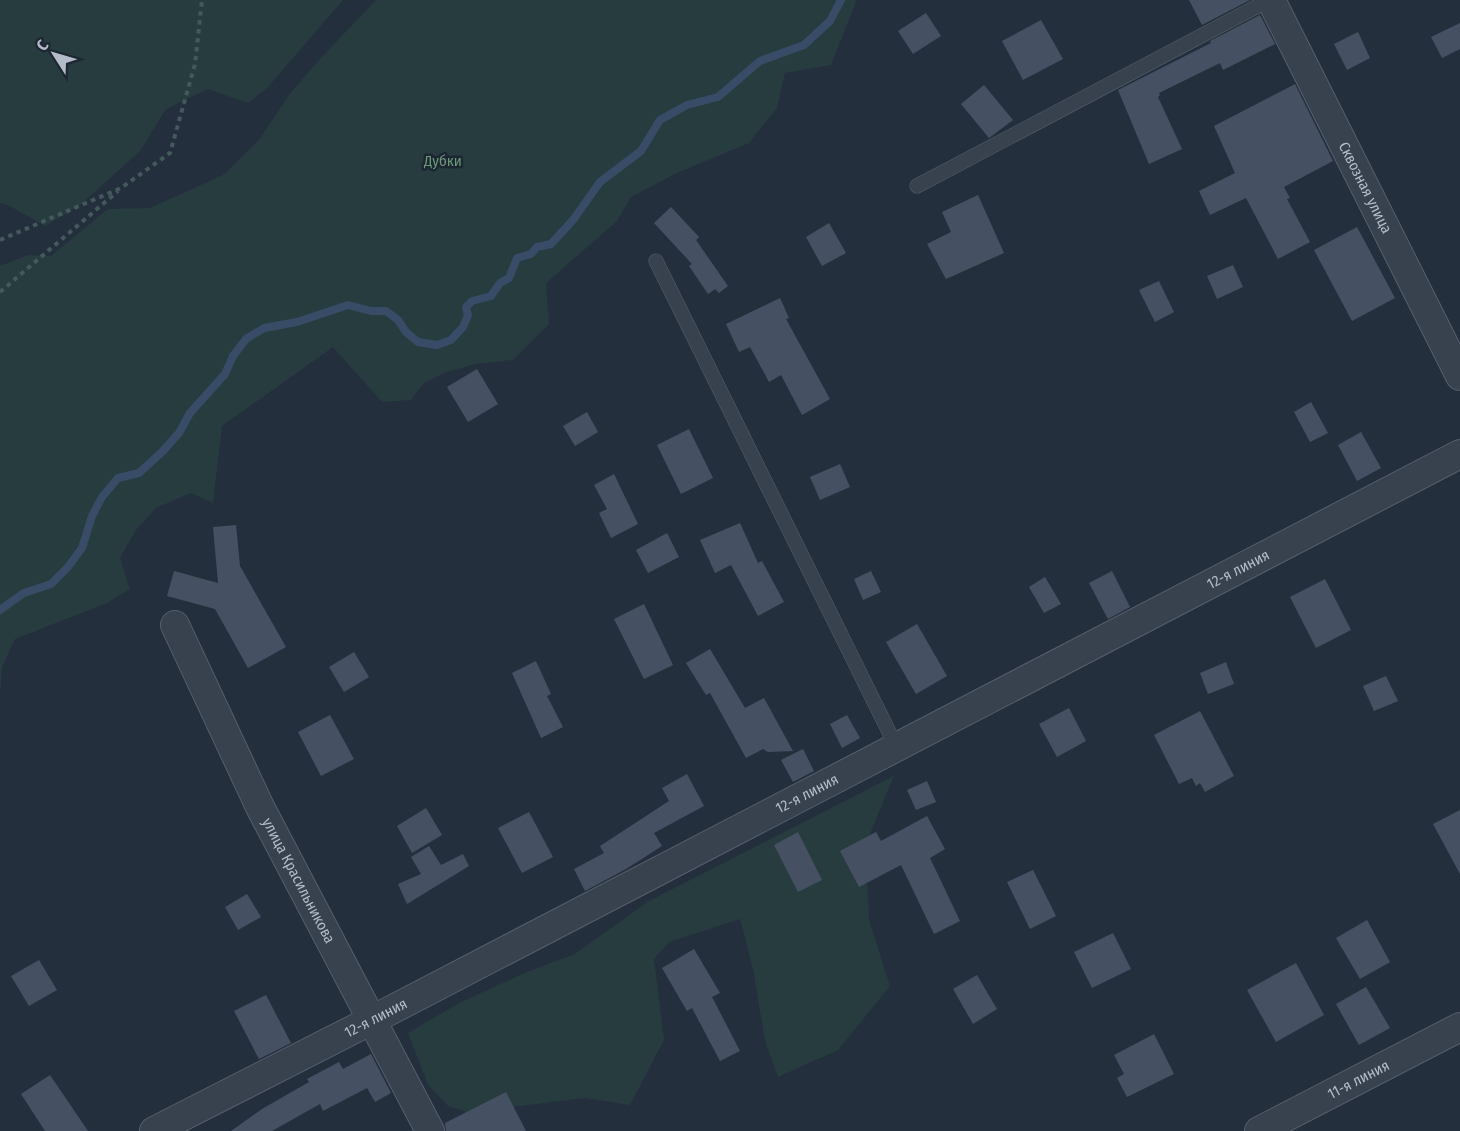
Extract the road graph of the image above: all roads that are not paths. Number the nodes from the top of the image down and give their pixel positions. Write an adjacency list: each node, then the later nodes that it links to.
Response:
1 (1270, 0): 2 (lane); 4 (street, Сквозная улица)
2 (917, 186)
3 (656, 261): 7 (lane)
4 (1460, 376)
5 (1460, 454): 7 (street, 12-я линия)
6 (175, 625): 8 (street, улица Красильникова)
7 (896, 746): 8 (street, 12-я линия)
8 (372, 1020): 10 (street, 12-я линия); 11 (street, улица Красильникова)
9 (1460, 1027): 12 (street, 11-я линия)
10 (154, 1131)
11 (430, 1131)
12 (1259, 1131)

